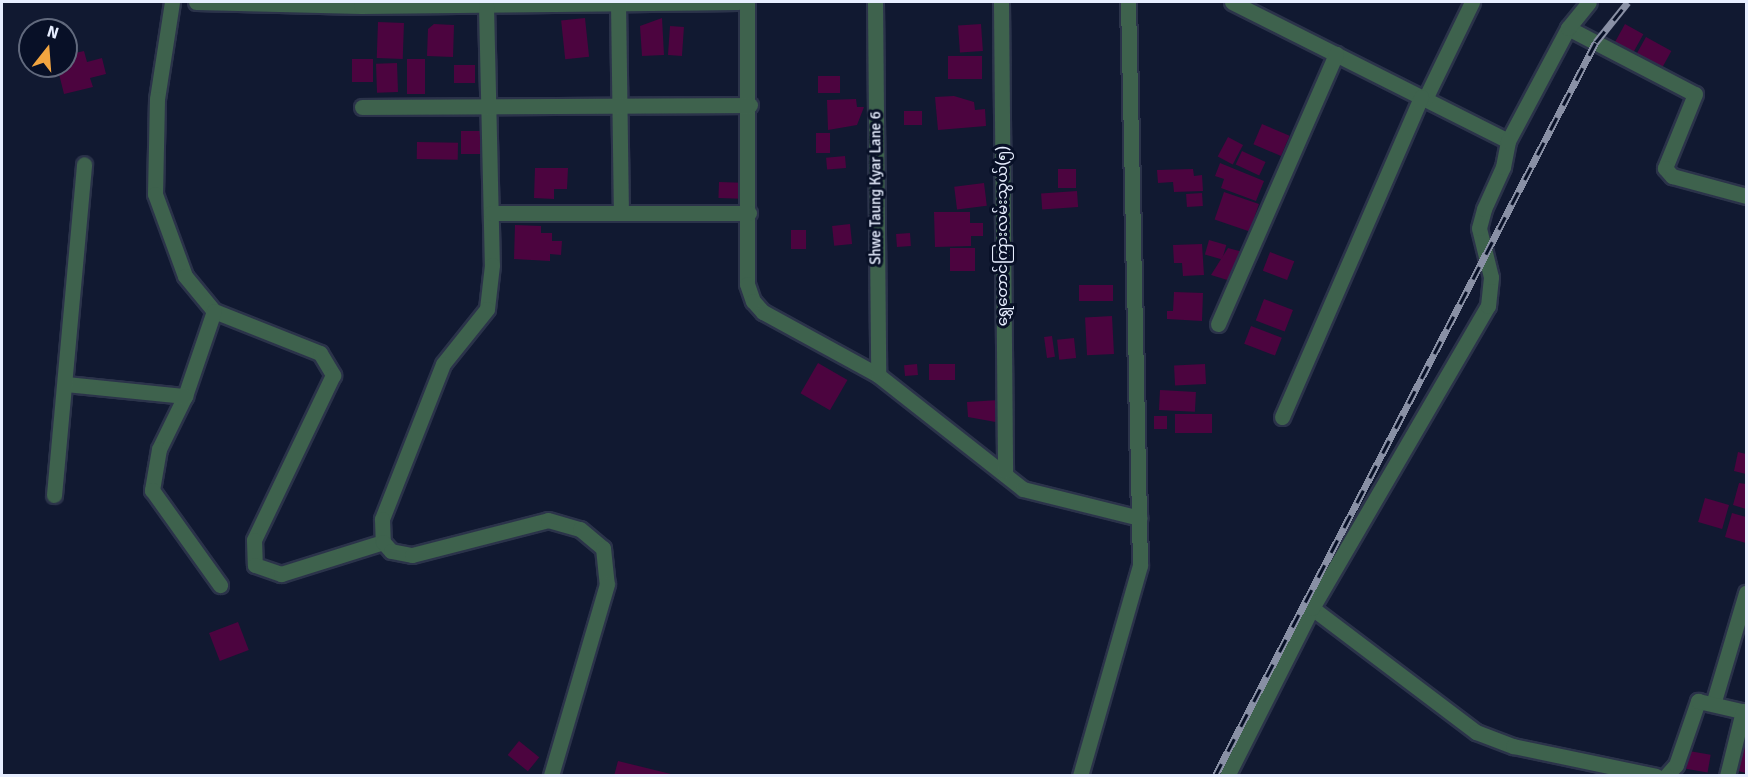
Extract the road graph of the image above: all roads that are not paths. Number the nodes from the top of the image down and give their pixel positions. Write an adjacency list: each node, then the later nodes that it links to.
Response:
1 (172, 2): 27 (street)
2 (198, 2): 12 (street)
3 (618, 2): 4 (street); 13 (street); 18 (street)
4 (738, 2)
5 (747, 2): 17 (street)
6 (875, 2): 29 (street, Shwe Taung Kyar Lane 6)
7 (1001, 2): 33 (street, ရွှေတောင်ကြားလမ်းသွယ်(၅))
8 (1128, 2): 35 (street)
9 (1232, 2): 15 (street)
10 (1472, 2): 16 (street)
11 (1585, 2): 14 (street)
12 (361, 4): 13 (street)
13 (486, 4): 20 (street)
14 (1568, 28): 21 (street); 23 (street)
15 (1336, 54): 16 (street); 28 (street)
16 (1423, 98): 21 (street); 32 (street)
17 (750, 105): 18 (street); 26 (street)
18 (619, 106): 20 (street); 25 (street)
19 (362, 107): 20 (street)
20 (488, 108): 24 (street)
21 (1508, 141): 39 (street)
22 (84, 164): 30 (street)
23 (1746, 196)
24 (491, 213): 25 (street); 36 (street)
25 (621, 213): 26 (street)
26 (749, 213): 29 (street)
27 (214, 311): 31 (street); 36 (street)
28 (1218, 324)
29 (878, 375): 33 (street)
30 (66, 384): 31 (street); 34 (street)
31 (185, 396): 37 (street)
32 (1282, 417)
33 (1005, 471): 35 (street)
34 (54, 495)
35 (1138, 519): 43 (street)
36 (383, 542): 42 (street)
37 (220, 585)
38 (1746, 593): 40 (street)
39 (1312, 608): 44 (street); 45 (street)
40 (1714, 701): 41 (street); 46 (street)
41 (1745, 711): 47 (street)
42 (551, 776)
43 (1080, 776)
44 (1227, 776)
45 (1656, 776)
46 (1666, 776)
47 (1727, 776)

